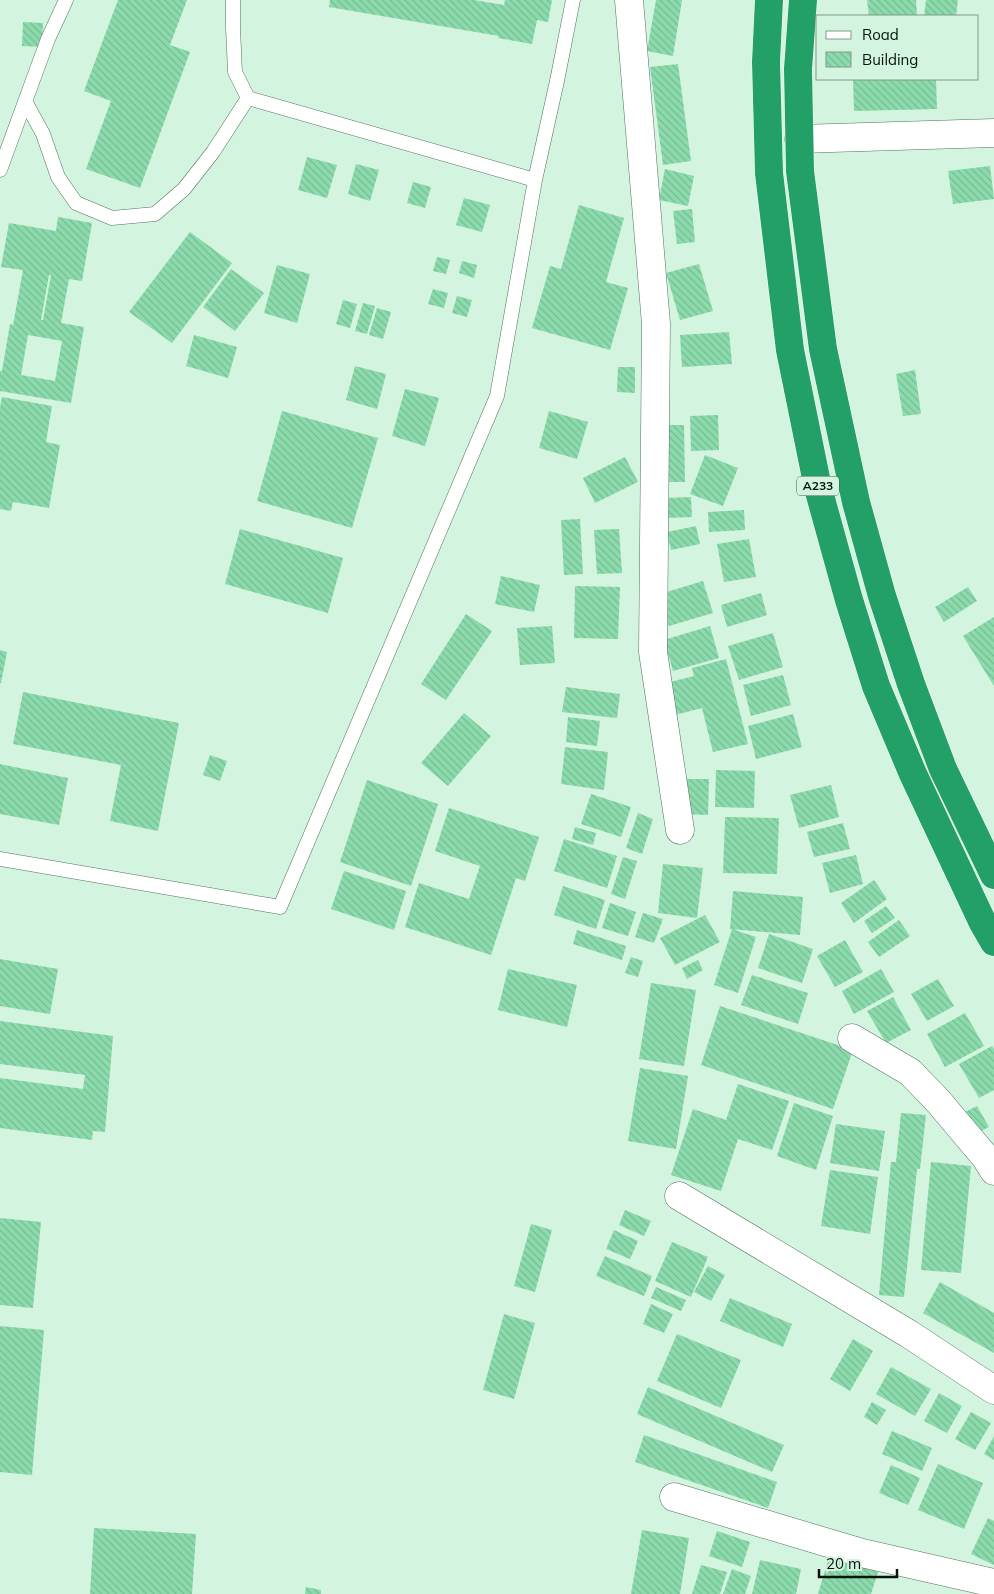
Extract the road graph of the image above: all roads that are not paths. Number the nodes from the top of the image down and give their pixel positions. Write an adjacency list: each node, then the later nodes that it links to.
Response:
1 (66, 0): 8 (lane)
2 (234, 0): 7 (lane)
3 (573, 0): 12 (lane)
4 (629, 0): 15 (street)
5 (769, 0): 14 (highway, A233)
6 (803, 0): 10 (highway, A233)
7 (248, 98): 8 (lane); 12 (lane)
8 (25, 101): 11 (lane)
9 (994, 133): 10 (street)
10 (799, 139): 13 (highway, A233)
11 (0, 170)
12 (535, 180): 16 (lane)
13 (882, 596): 14 (highway); 17 (highway, A233)
14 (849, 600): 18 (highway, A233)
15 (680, 830)
16 (0, 859)
17 (994, 875)
18 (994, 942)
19 (852, 1038): 20 (street)
20 (994, 1171)
21 (679, 1196): 22 (street)
22 (994, 1390)
23 (674, 1497): 24 (street)
24 (994, 1584)

